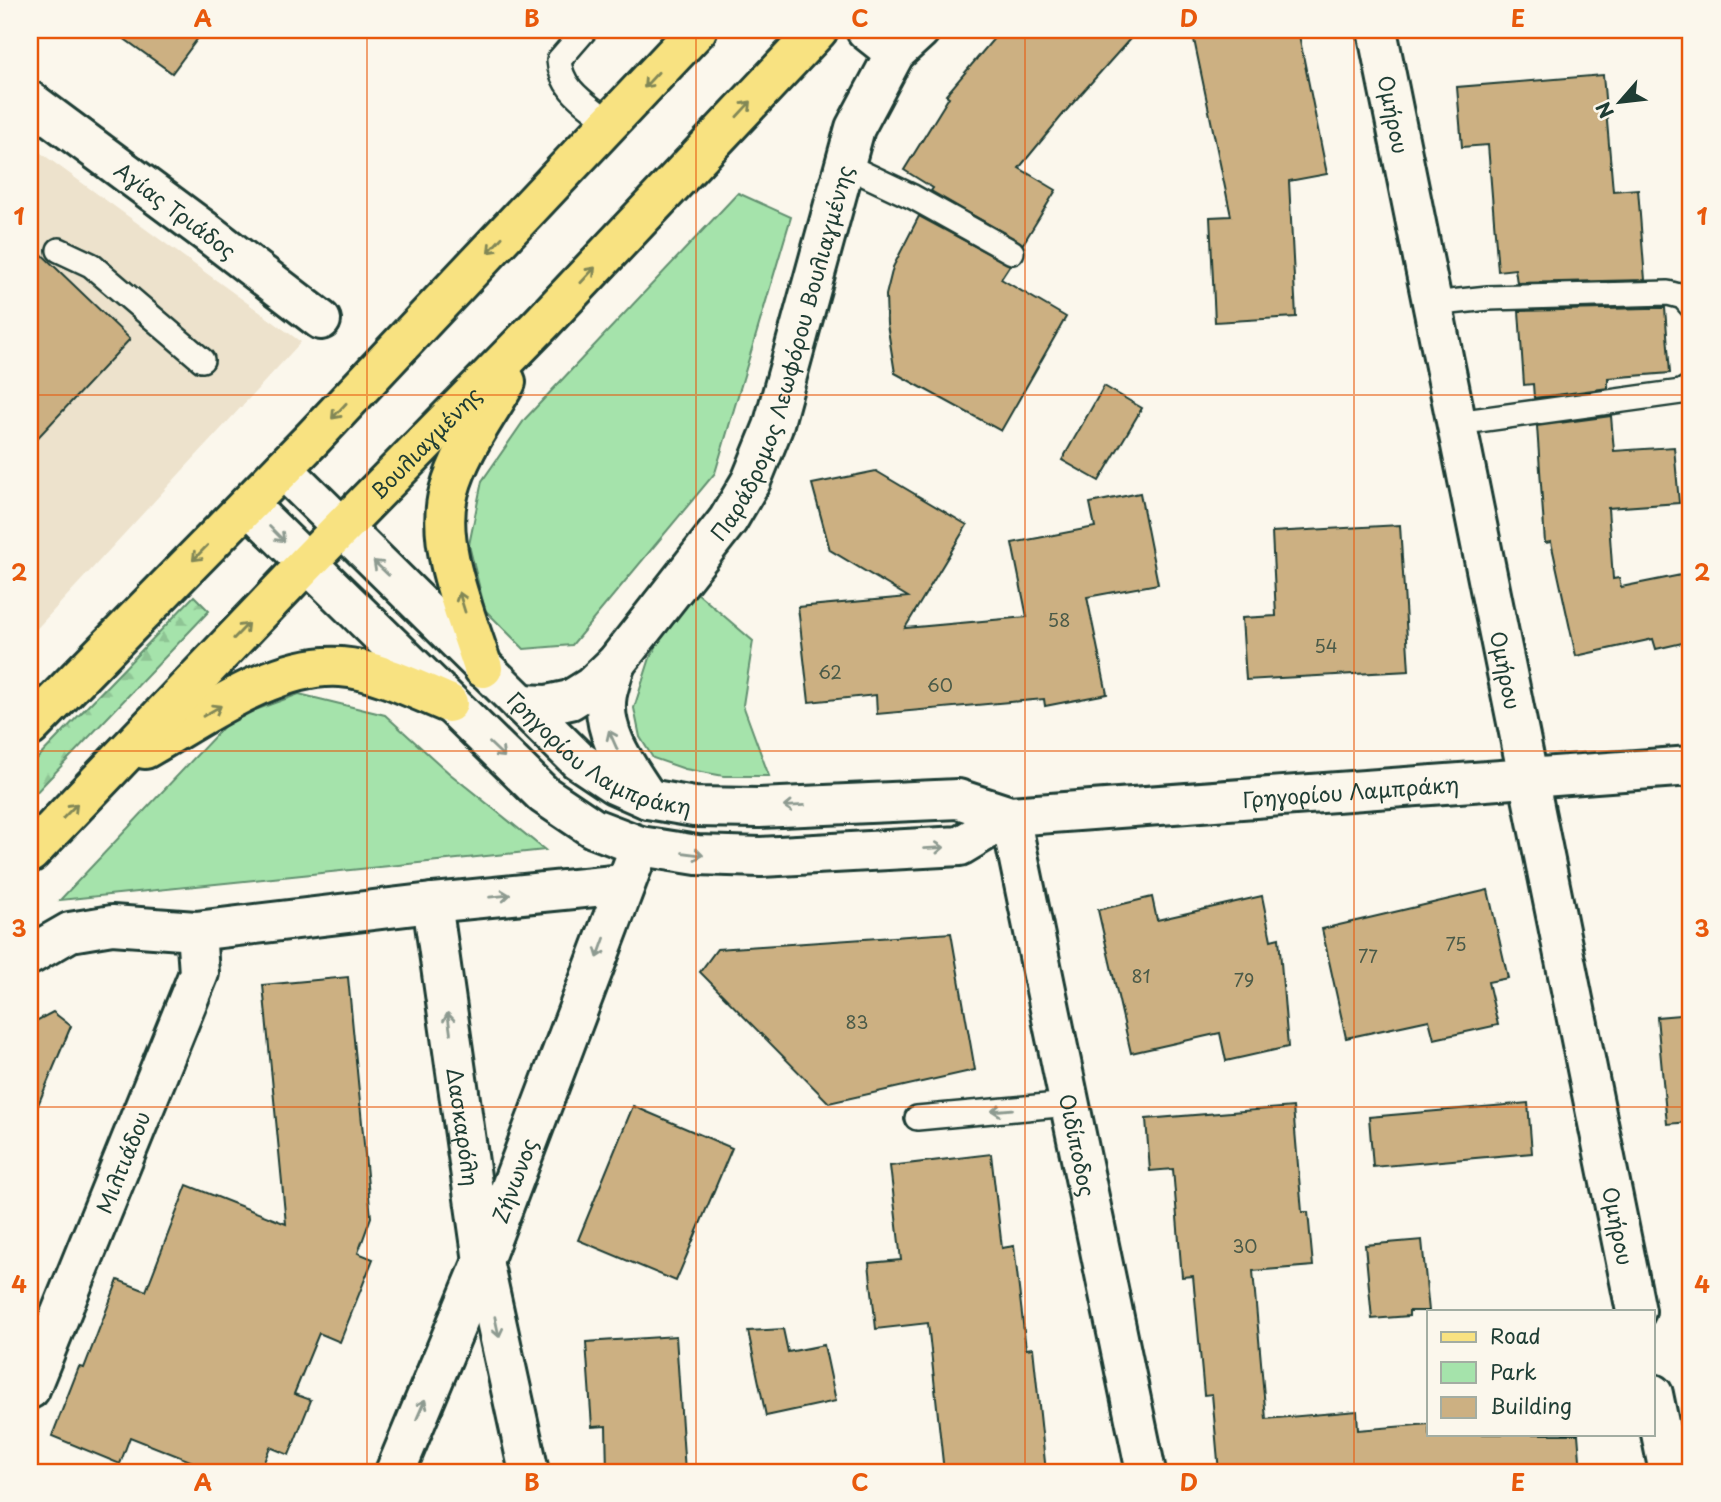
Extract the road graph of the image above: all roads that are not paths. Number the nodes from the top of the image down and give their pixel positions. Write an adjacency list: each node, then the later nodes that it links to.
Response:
1 (585, 30): 7 (lane)
2 (697, 30): 7 (main road, one-way to 7)
3 (818, 30): 14 (main road, Βουλιαγμένης, one-way to 3)
4 (1377, 30): 11 (street, Ομήρου)
5 (894, 38): 8 (street, Παράδρομος Λεωφόρου Βουλιαγμένης)
6 (30, 101): 13 (street, Αγίας Τριάδος)
7 (610, 123): 18 (main road, one-way to 18)
8 (845, 165): 10 (lane); 22 (street, Παράδρομος Λεωφόρου Βουλιαγμένης)
9 (59, 250): 15 (lane)
10 (1012, 252)
11 (1432, 304): 12 (lane); 17 (street, Ομήρου)
12 (1691, 306)
13 (321, 320)
14 (541, 324): 20 (main road, Βουλιαγμένης); 23 (main road, one-way to 14)
15 (202, 360)
16 (1691, 386): 17 (lane)
17 (1457, 423): 29 (street, Ομήρου)
18 (283, 469): 19 (main road); 20 (street, Γρηγορίου Λαμπράκη)
19 (248, 505): 21 (street, Γρηγορίου Λαμπράκη, one-way to 21); 26 (main road, one-way to 26)
20 (341, 528): 21 (main road, Βουλιαγμένης); 23 (street, Γρηγορίου Λαμπράκη, one-way to 20)
21 (307, 563): 24 (street, Γρηγορίου Λαμπράκη); 28 (main road, Βουλιαγμένης, one-way to 21)
22 (616, 663): 25 (street, Παράδρομος Λεωφόρου Βουλιαγμένης); 30 (street, Παράδρομος Λεωφόρου Βουλιαγμένης, one-way to 22)
23 (482, 668): 25 (street, Γρηγορίου Λαμπράκη)
24 (448, 703): 28 (main road, one-way to 24); 32 (street, Γρηγορίου Λαμπράκη, one-way to 32)
25 (521, 704): 30 (street, Γρηγορίου Λαμπράκη)
26 (33, 722)
27 (1691, 766): 29 (street, Γρηγορίου Λαμπράκη)
28 (110, 769): 33 (main road, Βουλιαγμένης, one-way to 28)
29 (1528, 778): 31 (street, Γρηγορίου Λαμπράκη); 41 (street, Ομήρου)
30 (648, 799): 31 (street, Γρηγορίου Λαμπράκη, one-way to 30)
31 (1010, 816): 32 (street, Γρηγορίου Λαμπράκη, one-way to 31); 38 (street, Οιδίποδος)
32 (640, 846): 34 (street)
33 (30, 853)
34 (624, 884): 35 (street, one-way to 34); 40 (street, Ζήνωνος, one-way to 40)
35 (432, 903): 36 (street); 40 (street, Δασκαρόλη, one-way to 35)
36 (196, 931): 37 (street); 42 (street, Μιλτιάδου)
37 (30, 955)
38 (1069, 1104): 39 (lane, one-way to 39); 46 (street, Οιδίποδος)
39 (916, 1118)
40 (483, 1261): 44 (street, Ζήνωνος, one-way to 40); 45 (street, Δασκαρόλη, one-way to 45)
41 (1636, 1310)
42 (30, 1389)
43 (1654, 1399): 47 (street)
44 (395, 1472)
45 (529, 1472)
46 (1146, 1472)
47 (1669, 1472)

